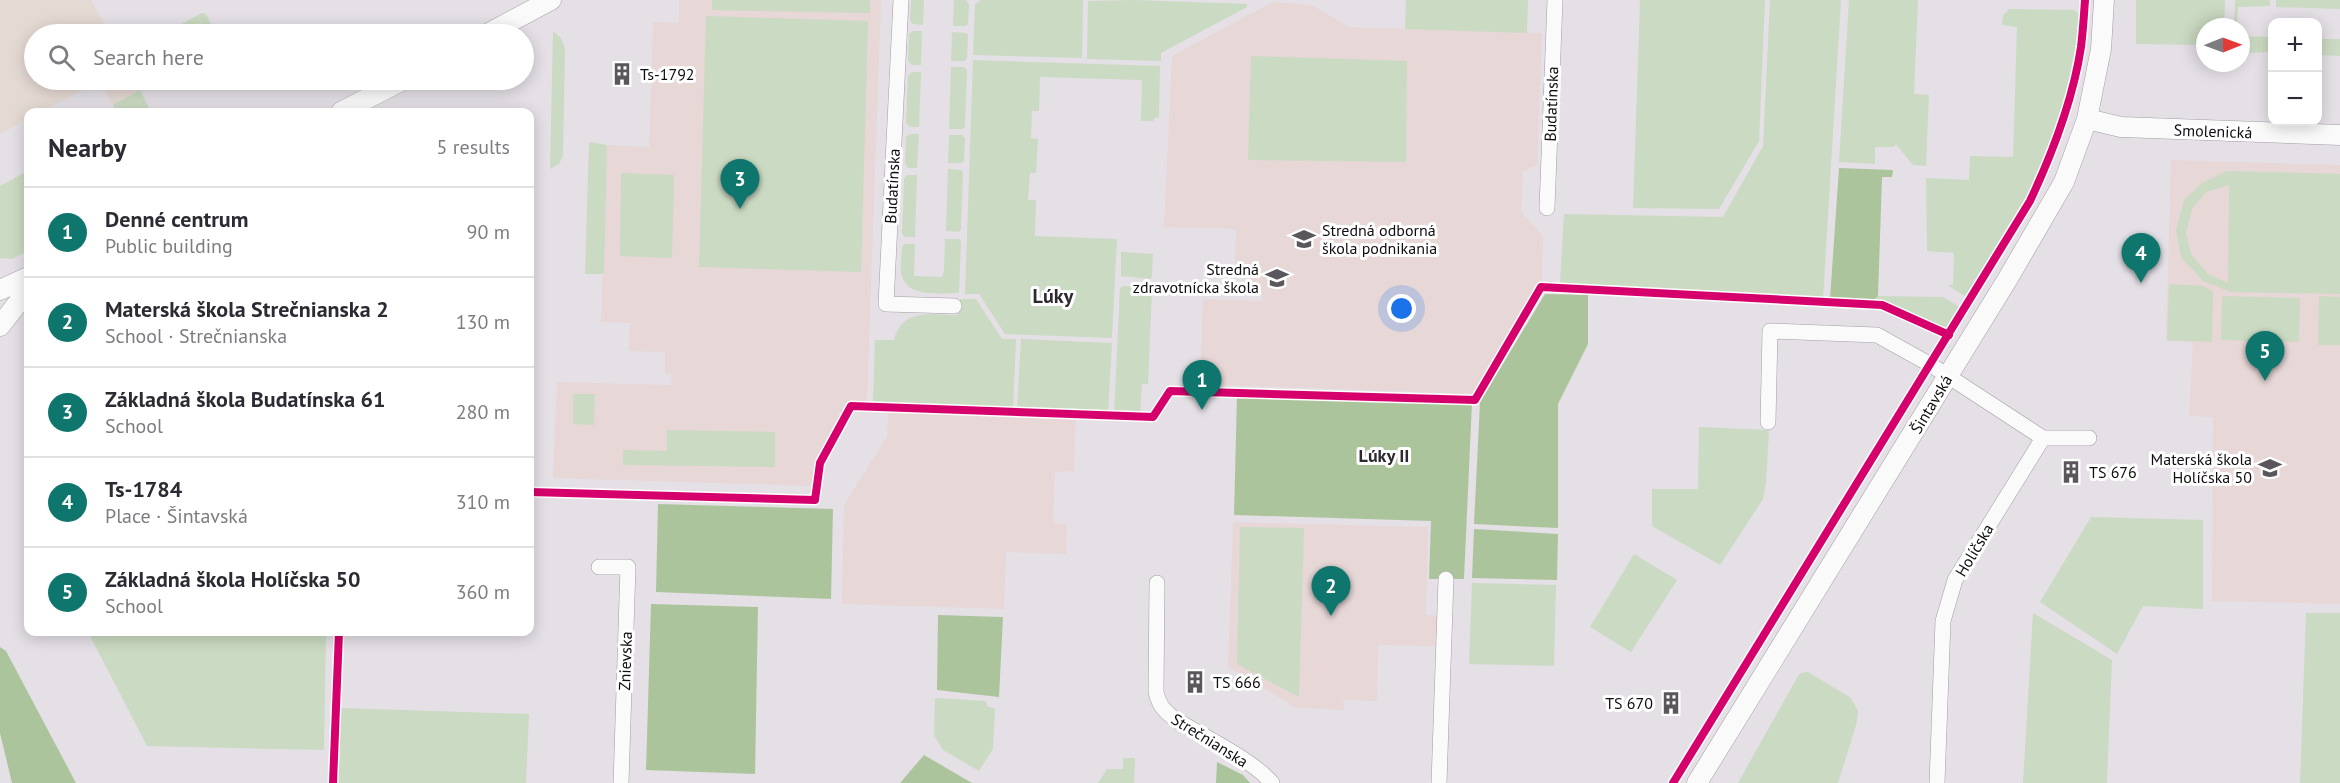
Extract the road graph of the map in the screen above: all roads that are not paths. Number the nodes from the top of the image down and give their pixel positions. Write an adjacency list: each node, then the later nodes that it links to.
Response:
1 (551, 0): 5 (street)
2 (901, 0): 14 (street, Budatínska)
3 (1555, 0): 10 (street, Budatínska)
4 (2104, 0): 8 (street, Šintavská)
5 (506, 24)
6 (384, 90): 7 (street)
7 (349, 108)
8 (2087, 119): 9 (street, Smolenická); 16 (street, Šintavská)
9 (2340, 135)
10 (1547, 208)
11 (24, 279): 12 (street)
12 (0, 290)
13 (24, 295): 15 (street)
14 (954, 306)
15 (0, 327)
16 (1948, 376): 17 (street, Šintavská); 18 (street); 26 (street, Šintavská)
17 (1768, 422)
18 (2043, 438): 19 (street); 27 (street, Holíčska)
19 (2089, 438)
20 (599, 567): 23 (street, Znievska)
21 (1446, 579): 25 (street)
22 (1157, 583): 24 (street, Strečnianska)
23 (621, 783)
24 (1272, 783)
25 (1439, 783)
26 (1697, 783)
27 (1937, 783)

